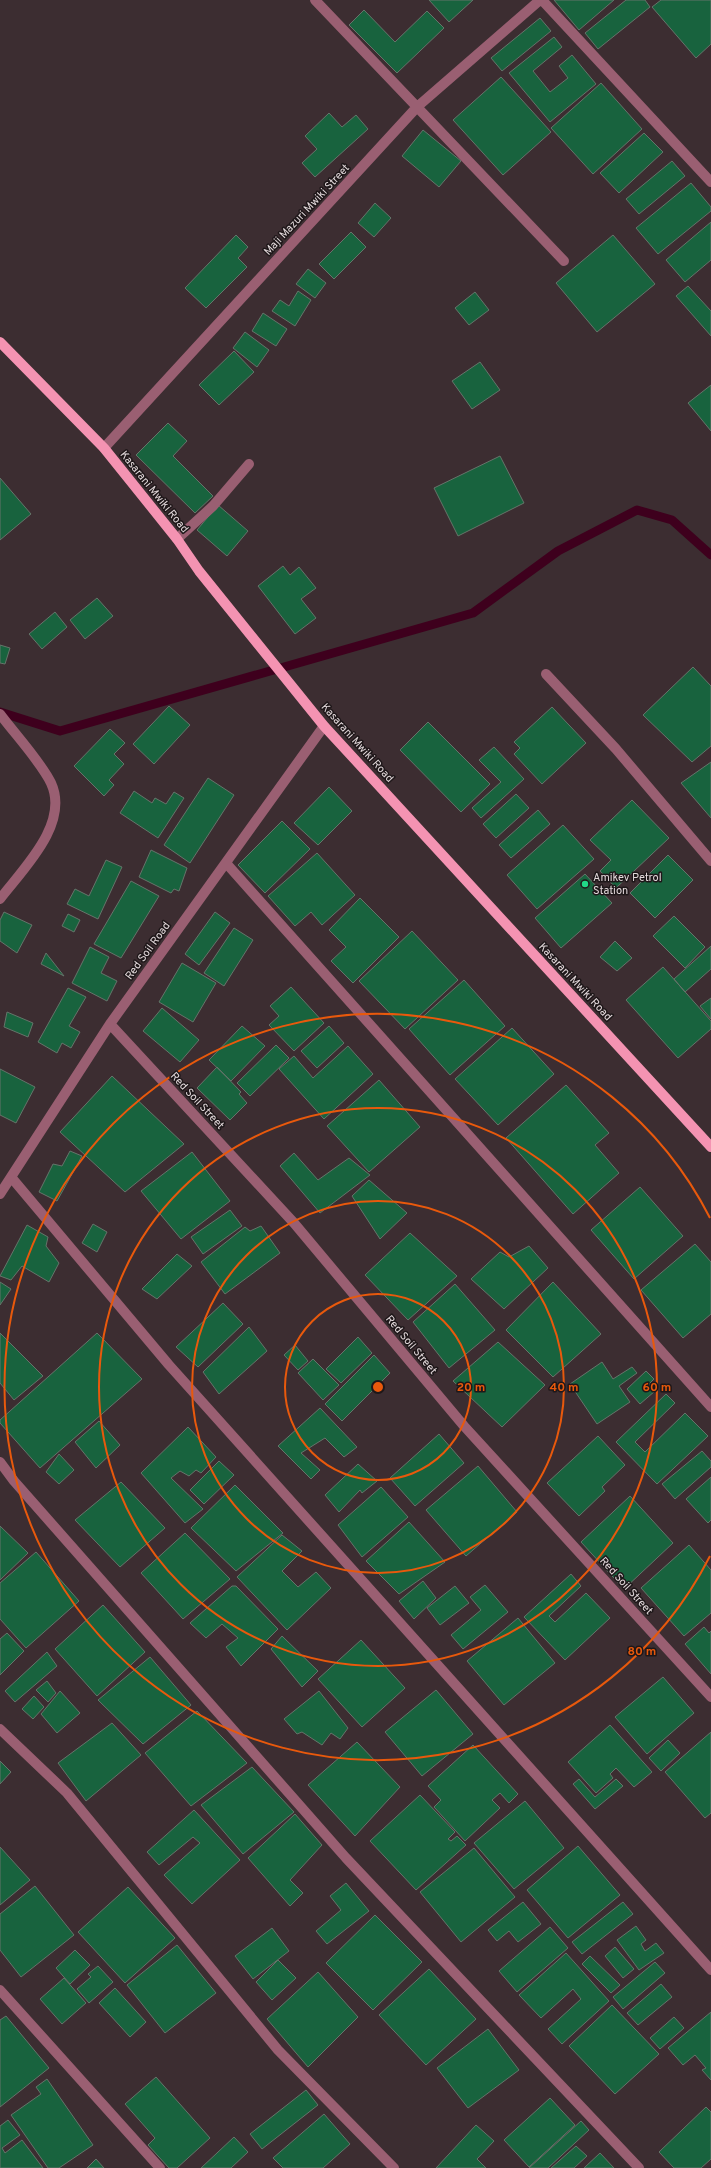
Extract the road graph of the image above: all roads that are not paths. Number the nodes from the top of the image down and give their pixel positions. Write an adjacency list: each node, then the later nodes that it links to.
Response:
1 (315, 0): 3 (street)
2 (541, 0): 3 (street, Maji Mazuri Mwiki Street); 4 (street)
3 (417, 107): 5 (street); 7 (street, Maji Mazuri Mwiki Street)
4 (711, 182)
5 (564, 261)
6 (0, 342): 7 (main road, Kasarani Mwiki Road)
7 (104, 448): 9 (main road, Kasarani Mwiki Road)
8 (249, 464): 9 (street)
9 (177, 539): 12 (main road, Kasarani Mwiki Road)
10 (546, 674): 13 (street)
11 (0, 714): 15 (street)
12 (324, 726): 14 (street, Red Soil Road); 17 (main road, Kasarani Mwiki Road)
13 (711, 861)
14 (226, 863): 16 (street, Red Soil Road); 20 (street)
15 (0, 899)
16 (110, 1024): 18 (street, Red Soil Road); 22 (street, Red Soil Street)
17 (711, 1148)
18 (11, 1177): 19 (street, Red Soil Road); 24 (street)
19 (0, 1194)
20 (711, 1407)
21 (0, 1462): 28 (street)
22 (711, 1697)
23 (0, 1729): 27 (street)
24 (711, 1970)
25 (0, 1990): 26 (street)
26 (160, 2168)
27 (394, 2168)
28 (639, 2168)

